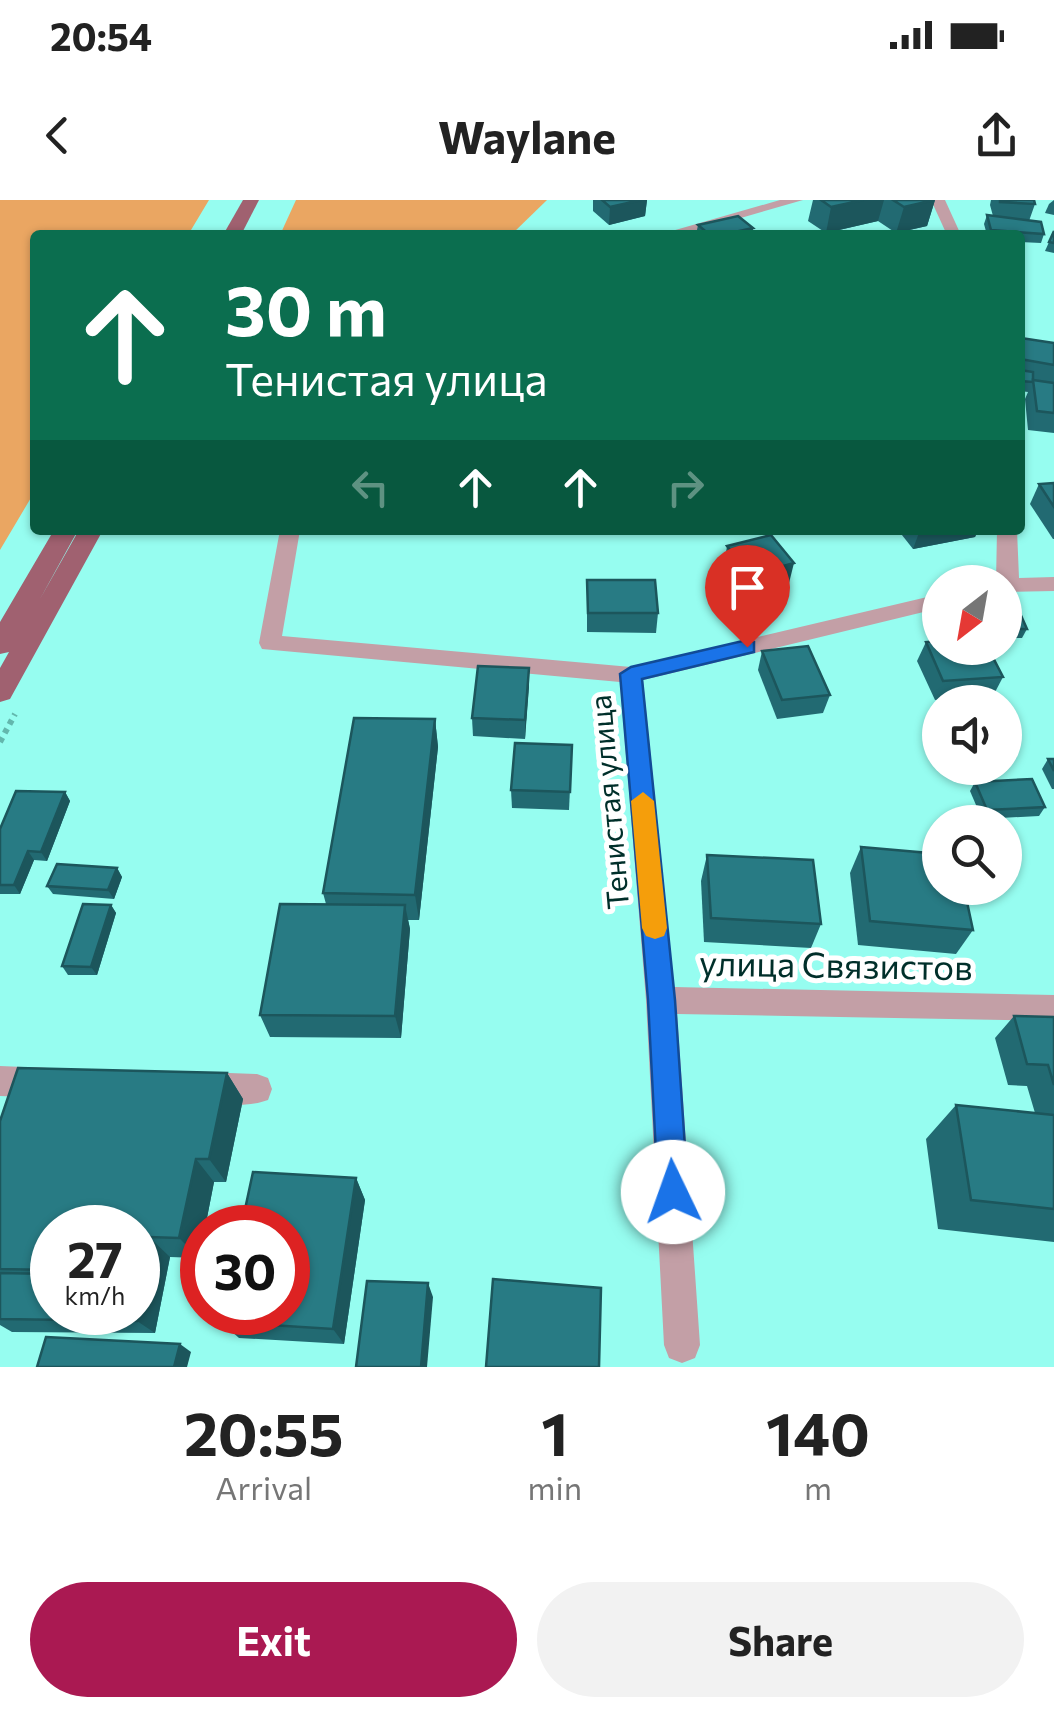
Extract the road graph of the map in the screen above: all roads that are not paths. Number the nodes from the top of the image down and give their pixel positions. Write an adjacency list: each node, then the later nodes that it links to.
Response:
1 (251, 200): 6 (main road)
2 (266, 200): 7 (main road)
3 (796, 200): 5 (street)
4 (938, 200): 9 (street)
5 (755, 204): 8 (street)
6 (235, 230)
7 (251, 230)
8 (680, 230)
9 (952, 230)
10 (63, 535): 18 (main road)
11 (88, 535): 20 (main road)
12 (289, 535): 19 (street)
13 (1008, 535): 14 (street)
14 (1007, 565)
15 (1054, 584): 16 (street)
16 (1022, 585)
17 (922, 605): 19 (street, Тенистая улица)
18 (0, 644)
19 (631, 674): 21 (street, Тенистая улица)
20 (0, 692)
21 (662, 1000): 22 (street, улица Связистов); 27 (street, улица Связистов)
22 (1054, 1008)
23 (0, 1082): 24 (street)
24 (79, 1084)
25 (178, 1086): 26 (street)
26 (258, 1089)
27 (682, 1345)

